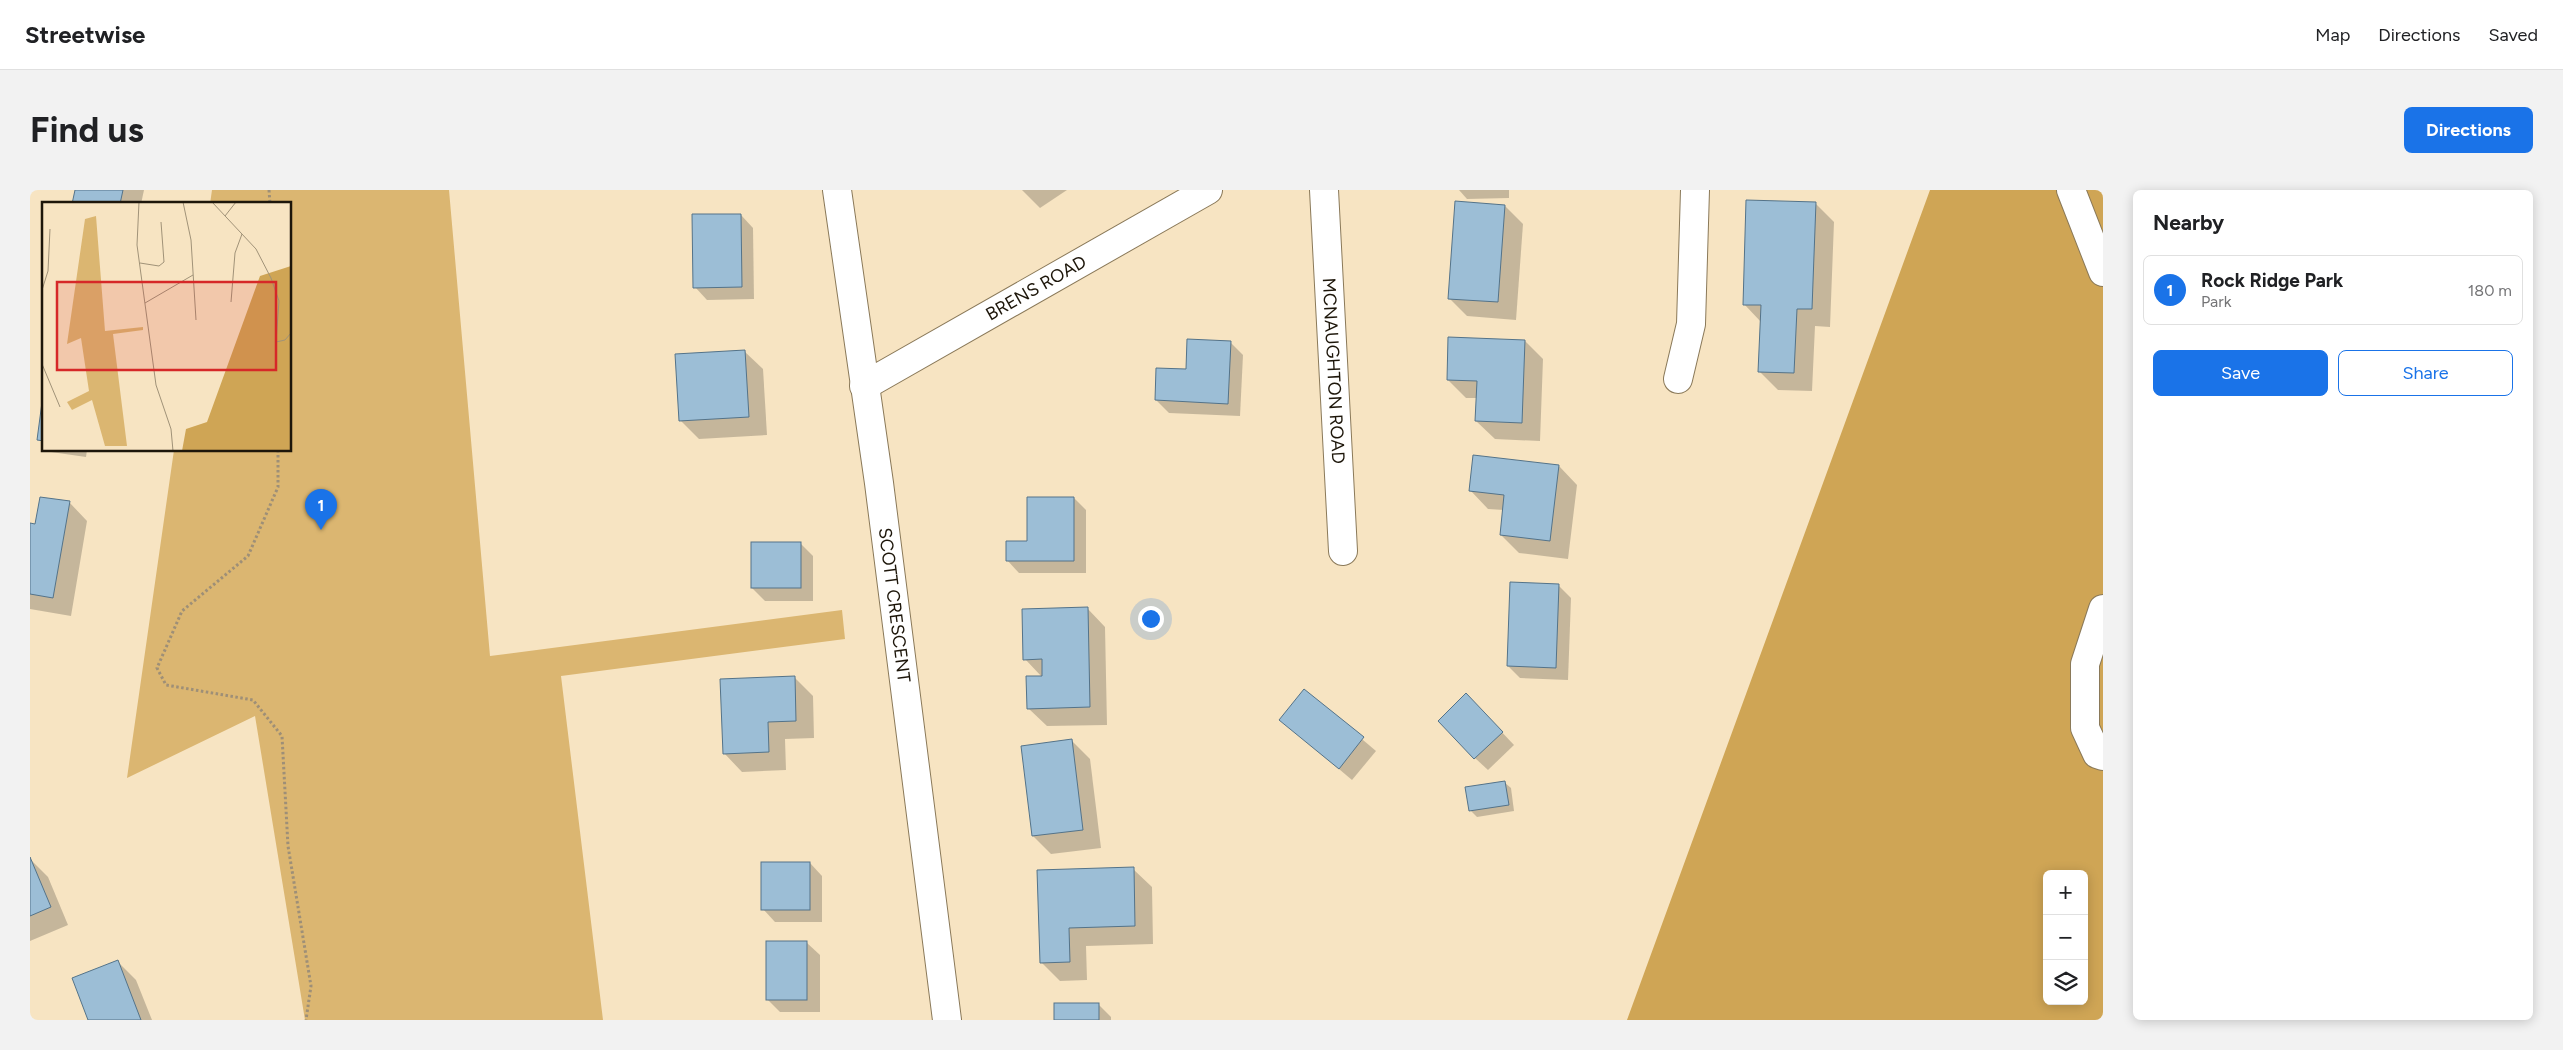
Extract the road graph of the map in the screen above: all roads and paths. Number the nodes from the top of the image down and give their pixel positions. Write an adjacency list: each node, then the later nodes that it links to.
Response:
1 (837, 190): 8 (street, SCOTT CRESCENT)
2 (1208, 190): 8 (street, BRENS ROAD)
3 (1324, 190): 10 (street, MCNAUGHTON ROAD)
4 (1695, 190): 7 (street)
5 (2071, 190): 6 (street)
6 (2103, 272)
7 (1678, 379)
8 (864, 386): 14 (street, SCOTT CRESCENT)
9 (278, 451): 13 (path)
10 (1343, 551)
11 (2103, 609): 12 (street)
12 (2103, 756)
13 (306, 1020)
14 (947, 1020)

